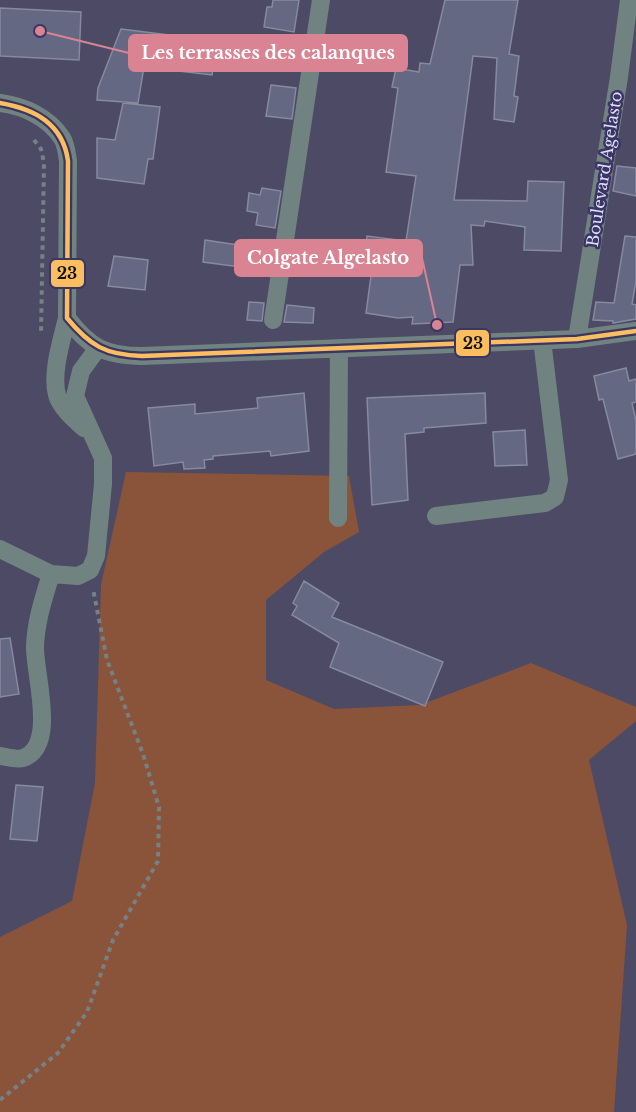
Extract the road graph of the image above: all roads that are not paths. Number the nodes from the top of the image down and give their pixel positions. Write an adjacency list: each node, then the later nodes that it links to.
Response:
1 (321, 0): 6 (street)
2 (630, 0): 3 (street, Boulevard Agelasto)
3 (628, 77): 8 (street, Boulevard Agelasto)
4 (0, 103): 5 (street)
5 (67, 318): 10 (street); 12 (street)
6 (273, 320)
7 (636, 331): 8 (street)
8 (577, 339): 9 (street)
9 (542, 340): 11 (street); 13 (street)
10 (98, 348): 11 (street); 12 (street)
11 (339, 348): 14 (street)
12 (92, 436): 16 (street)
13 (436, 516)
14 (338, 518)
15 (0, 549): 16 (street)
16 (51, 574): 17 (street)
17 (0, 756)

